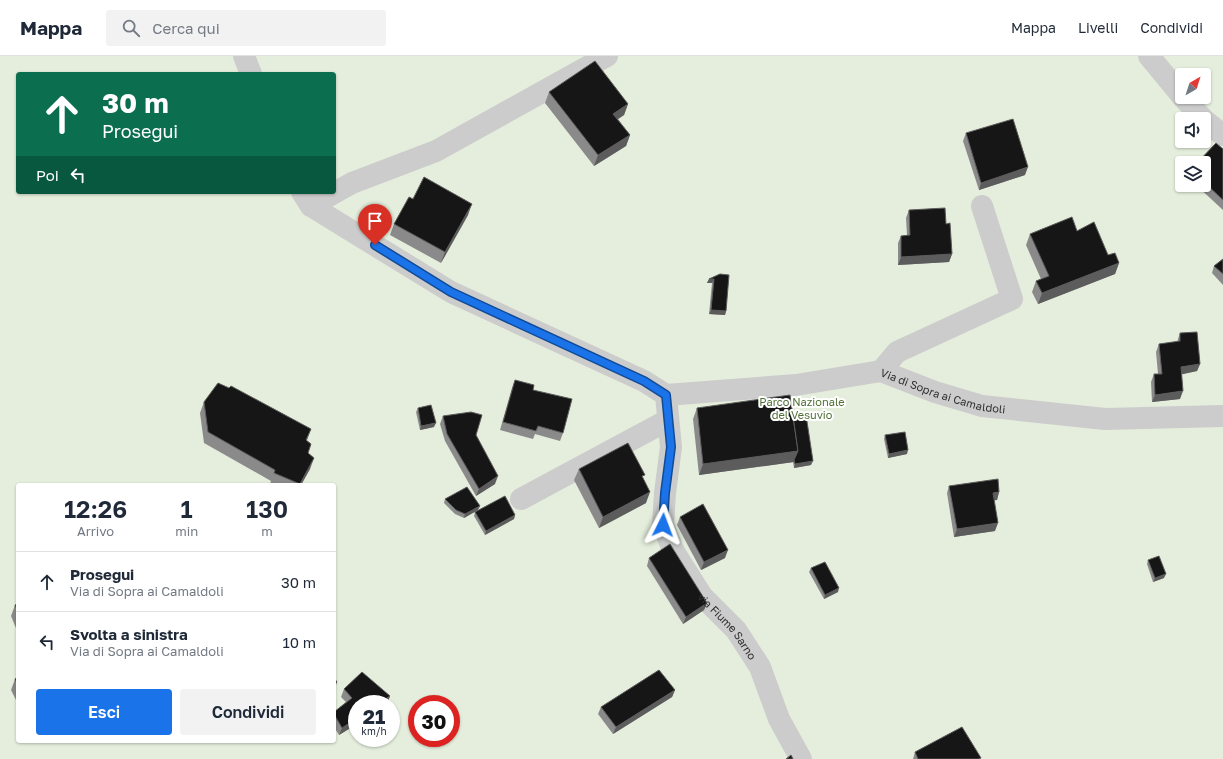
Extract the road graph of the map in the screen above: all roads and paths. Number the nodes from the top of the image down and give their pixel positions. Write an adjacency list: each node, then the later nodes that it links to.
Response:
1 (244, 56): 4 (street)
2 (607, 56): 10 (street)
3 (1149, 56): 5 (street)
4 (250, 72)
5 (1175, 88)
6 (1189, 104): 7 (street)
7 (1196, 112)
8 (1211, 126): 9 (street)
9 (1223, 135)
10 (336, 189)
11 (321, 194): 12 (street)
12 (307, 199): 15 (street)
13 (982, 206): 14 (street)
14 (881, 371): 15 (street, Via di Sopra ai Camaldoli); 16 (street, Via di Sopra ai Camaldoli)
15 (666, 395): 17 (street)
16 (1223, 416)
17 (668, 420): 18 (street); 19 (street, via Fiume Sarno)
18 (521, 499)
19 (801, 759)

